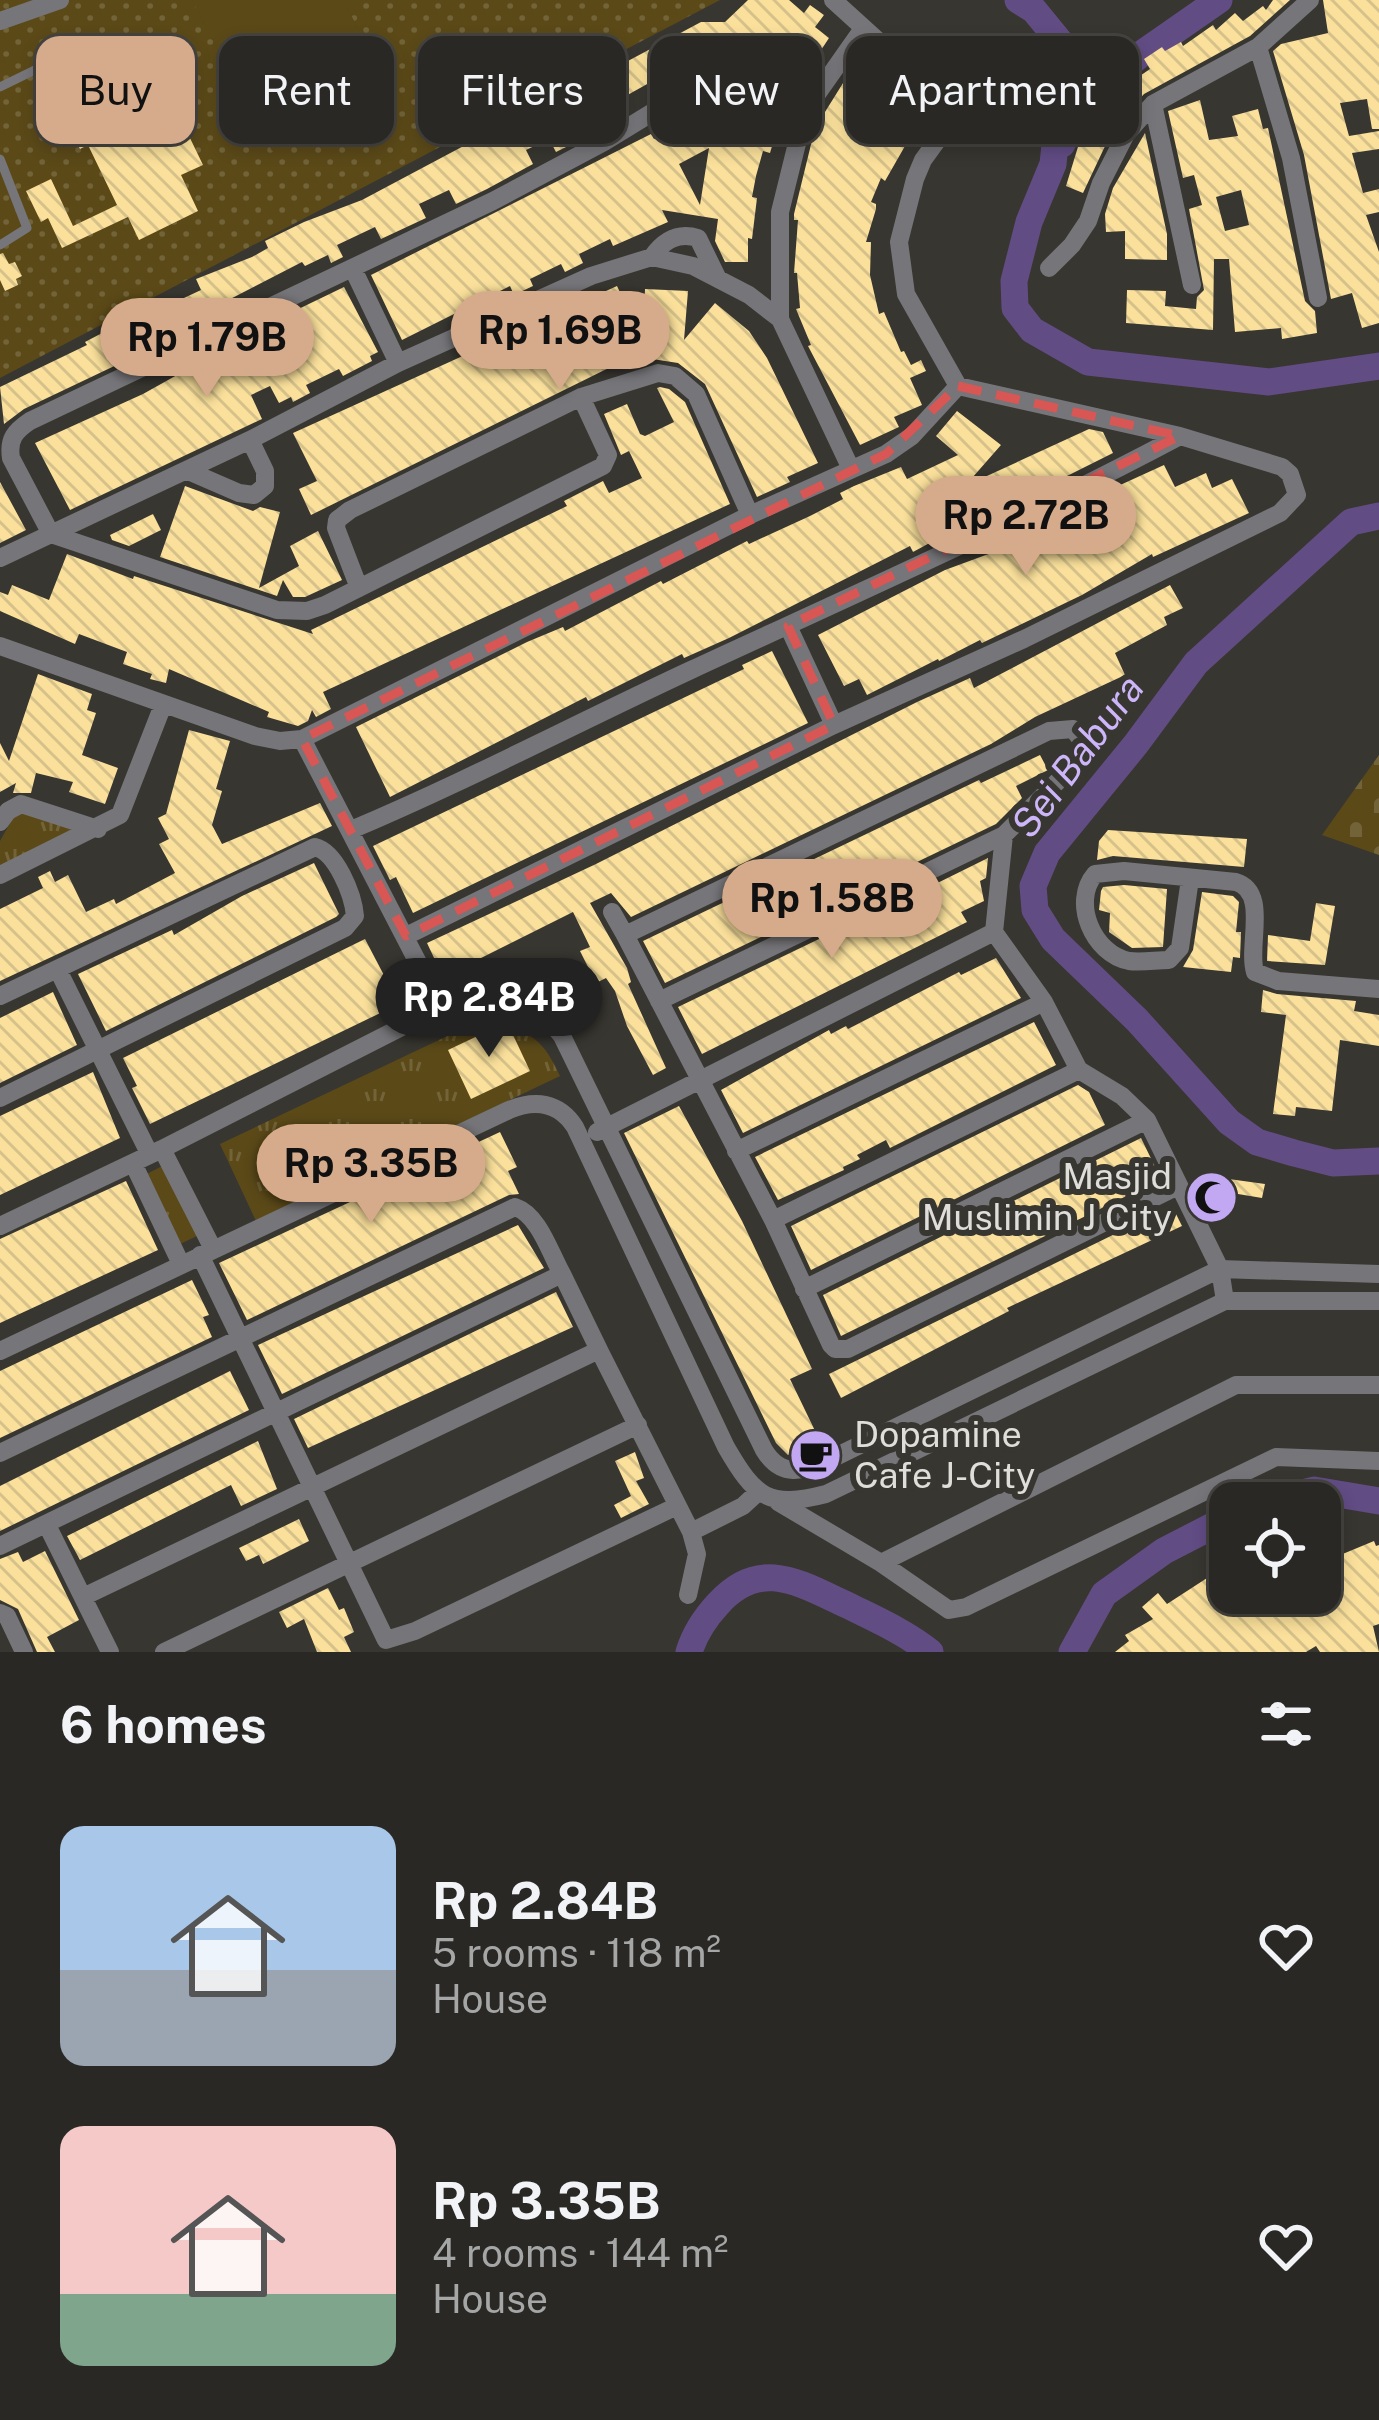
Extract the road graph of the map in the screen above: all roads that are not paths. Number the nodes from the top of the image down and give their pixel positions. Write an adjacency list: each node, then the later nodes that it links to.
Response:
1 (60, 0): 4 (street)
2 (833, 0): 5 (street)
3 (1310, 0): 6 (street)
4 (0, 21)
5 (862, 30): 9 (street); 23 (street)
6 (1258, 46): 10 (street); 20 (street)
7 (36, 69): 8 (lane)
8 (0, 87)
9 (822, 87)
10 (1153, 104): 16 (street); 19 (street)
11 (650, 114): 17 (street)
12 (797, 144): 21 (street)
13 (0, 159): 14 (lane)
14 (0, 245)
15 (652, 257): 18 (street); 18 (street); 22 (street)
16 (1048, 268)
17 (353, 269): 22 (street); 30 (street)
18 (717, 277): 21 (street)
19 (1192, 285)
20 (1318, 298)
21 (780, 319): 27 (street)
22 (398, 363): 26 (street)
23 (958, 386): 25 (street); 27 (street)
24 (581, 397): 29 (street); 32 (street); 32 (street)
25 (1180, 436): 33 (street); 36 (street)
26 (250, 440): 28 (street); 28 (street)
27 (851, 469): 29 (street)
28 (186, 470): 30 (street)
29 (750, 515): 37 (street)
30 (51, 534): 31 (street); 32 (street)
31 (0, 558)
32 (359, 588)
33 (788, 626): 36 (street); 40 (street)
34 (0, 646): 35 (street)
35 (163, 704): 37 (street); 39 (street)
36 (833, 725): 47 (street)
37 (302, 740): 40 (street)
38 (0, 822): 39 (street)
39 (98, 829): 42 (street)
40 (351, 830): 47 (street)
41 (1004, 835): 45 (street); 46 (street); 52 (street)
42 (0, 875)
43 (1190, 879): 43 (street); 50 (street)
44 (612, 911): 46 (street)
45 (994, 932): 53 (street); 56 (street)
46 (626, 935): 52 (street)
47 (406, 936): 49 (street)
48 (58, 970): 51 (street); 54 (street); 54 (street)
49 (427, 980)
50 (1379, 988)
51 (0, 996)
52 (659, 1001): 56 (street)
53 (1044, 1002): 55 (street); 61 (street)
54 (98, 1051): 57 (street); 62 (street)
55 (1078, 1070): 58 (street); 64 (street)
56 (702, 1082): 59 (street); 61 (street)
57 (0, 1098)
58 (1147, 1120): 63 (street); 72 (street)
59 (607, 1127): 60 (street); 62 (street); 76 (street)
60 (582, 1140): 66 (street); 77 (street)
61 (736, 1151): 64 (street)
62 (148, 1156): 65 (street); 66 (street); 67 (street)
63 (1178, 1186): 68 (street); 72 (street)
64 (773, 1220): 72 (street)
65 (0, 1226)
66 (206, 1252): 67 (street); 78 (street)
67 (181, 1264): 80 (street)
68 (1220, 1270): 69 (street); 74 (street); 82 (street)
69 (1253, 1270): 71 (street); 73 (street)
70 (562, 1274): 78 (street); 79 (street); 84 (street)
71 (1379, 1274)
72 (804, 1289)
73 (1254, 1298): 74 (street); 75 (street)
74 (1225, 1300): 83 (street)
75 (1379, 1301)
76 (694, 1302): 77 (street); 82 (street)
77 (664, 1316): 89 (street)
78 (241, 1340): 84 (street); 86 (street)
79 (599, 1350): 85 (street); 88 (street)
80 (0, 1352)
81 (1379, 1385): 95 (street)
82 (979, 1388): 83 (street)
83 (992, 1412): 89 (street)
84 (276, 1414): 88 (street); 91 (street)
85 (638, 1425): 90 (street); 94 (street)
86 (0, 1453)
87 (1379, 1461): 95 (street)
88 (312, 1487): 94 (street); 97 (street)
89 (766, 1495): 92 (street); 95 (street)
90 (677, 1506): 92 (street); 94 (street)
91 (47, 1525): 93 (street); 97 (street)
92 (691, 1532): 96 (street)
93 (0, 1546)
94 (349, 1562): 101 (street)
95 (881, 1563)
96 (688, 1595)
97 (83, 1597): 100 (street)
98 (0, 1612): 99 (street)
99 (24, 1652)
100 (110, 1652)
101 (164, 1652)

